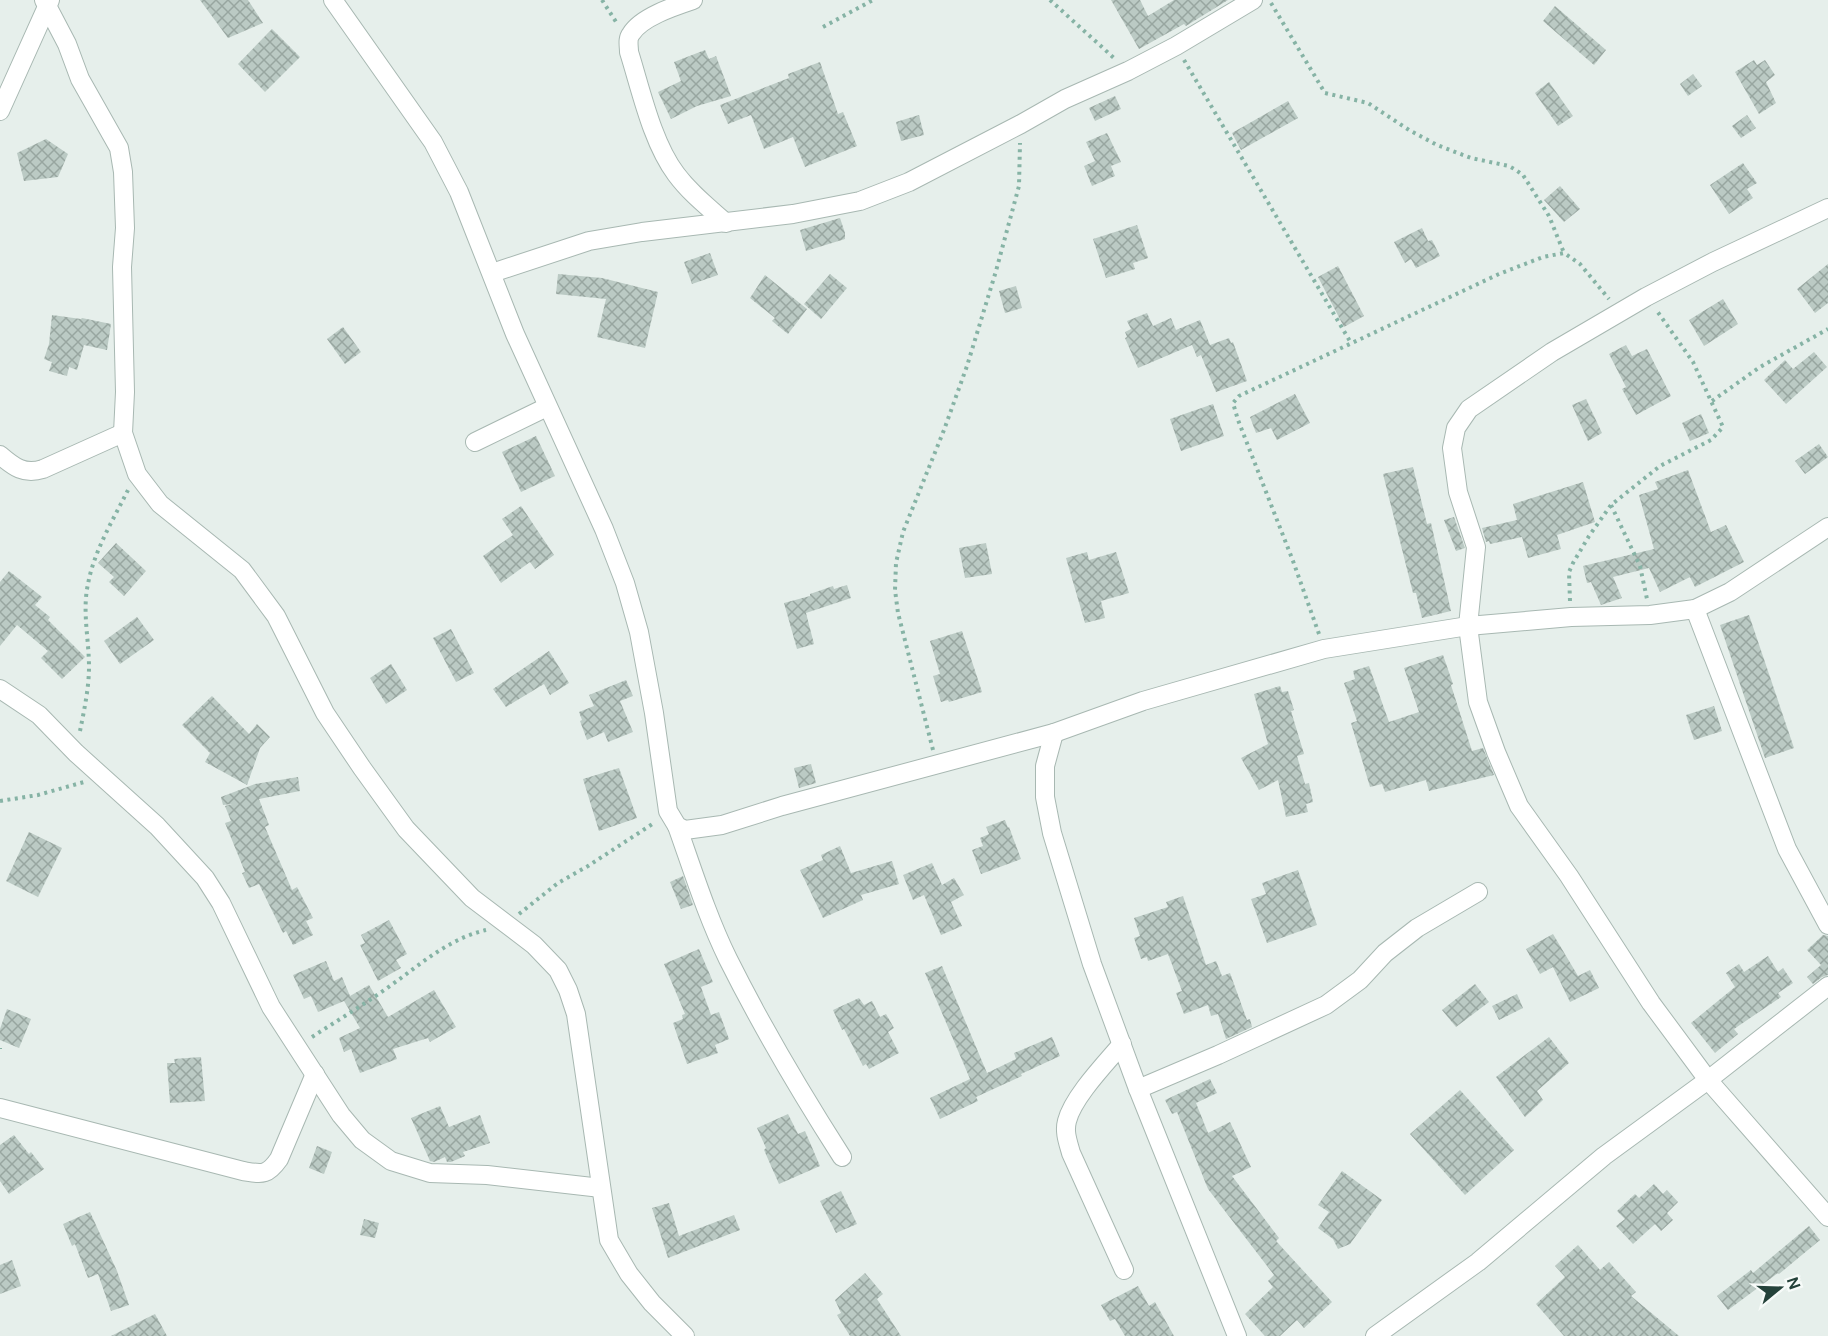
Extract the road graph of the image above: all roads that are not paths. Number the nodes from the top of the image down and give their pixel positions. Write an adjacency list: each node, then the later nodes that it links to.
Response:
1 (333, 0): 8 (street)
2 (693, 0): 7 (street)
3 (1253, 0): 7 (street)
4 (47, 1): 5 (street); 10 (street)
5 (0, 111)
6 (1828, 208): 15 (street)
7 (726, 222): 8 (street)
8 (492, 273): 9 (street)
9 (547, 406): 11 (street); 18 (street)
10 (123, 433): 12 (street); 28 (street)
11 (475, 442)
12 (0, 455)
13 (1828, 527): 14 (street)
14 (1695, 609): 15 (street); 20 (street)
15 (1468, 626): 17 (street); 24 (street)
16 (0, 689): 23 (street)
17 (1054, 733): 18 (street); 22 (street)
18 (673, 819): 27 (street)
19 (1478, 892): 25 (street)
20 (1828, 925)
21 (1828, 986): 24 (street)
22 (1122, 1044): 25 (street); 30 (street)
23 (315, 1074): 26 (street); 28 (street)
24 (1707, 1080): 29 (street); 33 (street)
25 (1138, 1089): 32 (street)
26 (0, 1108)
27 (842, 1157)
28 (601, 1188): 31 (street)
29 (1828, 1217)
30 (1124, 1270)
31 (685, 1336)
32 (1237, 1336)
33 (1375, 1336)

